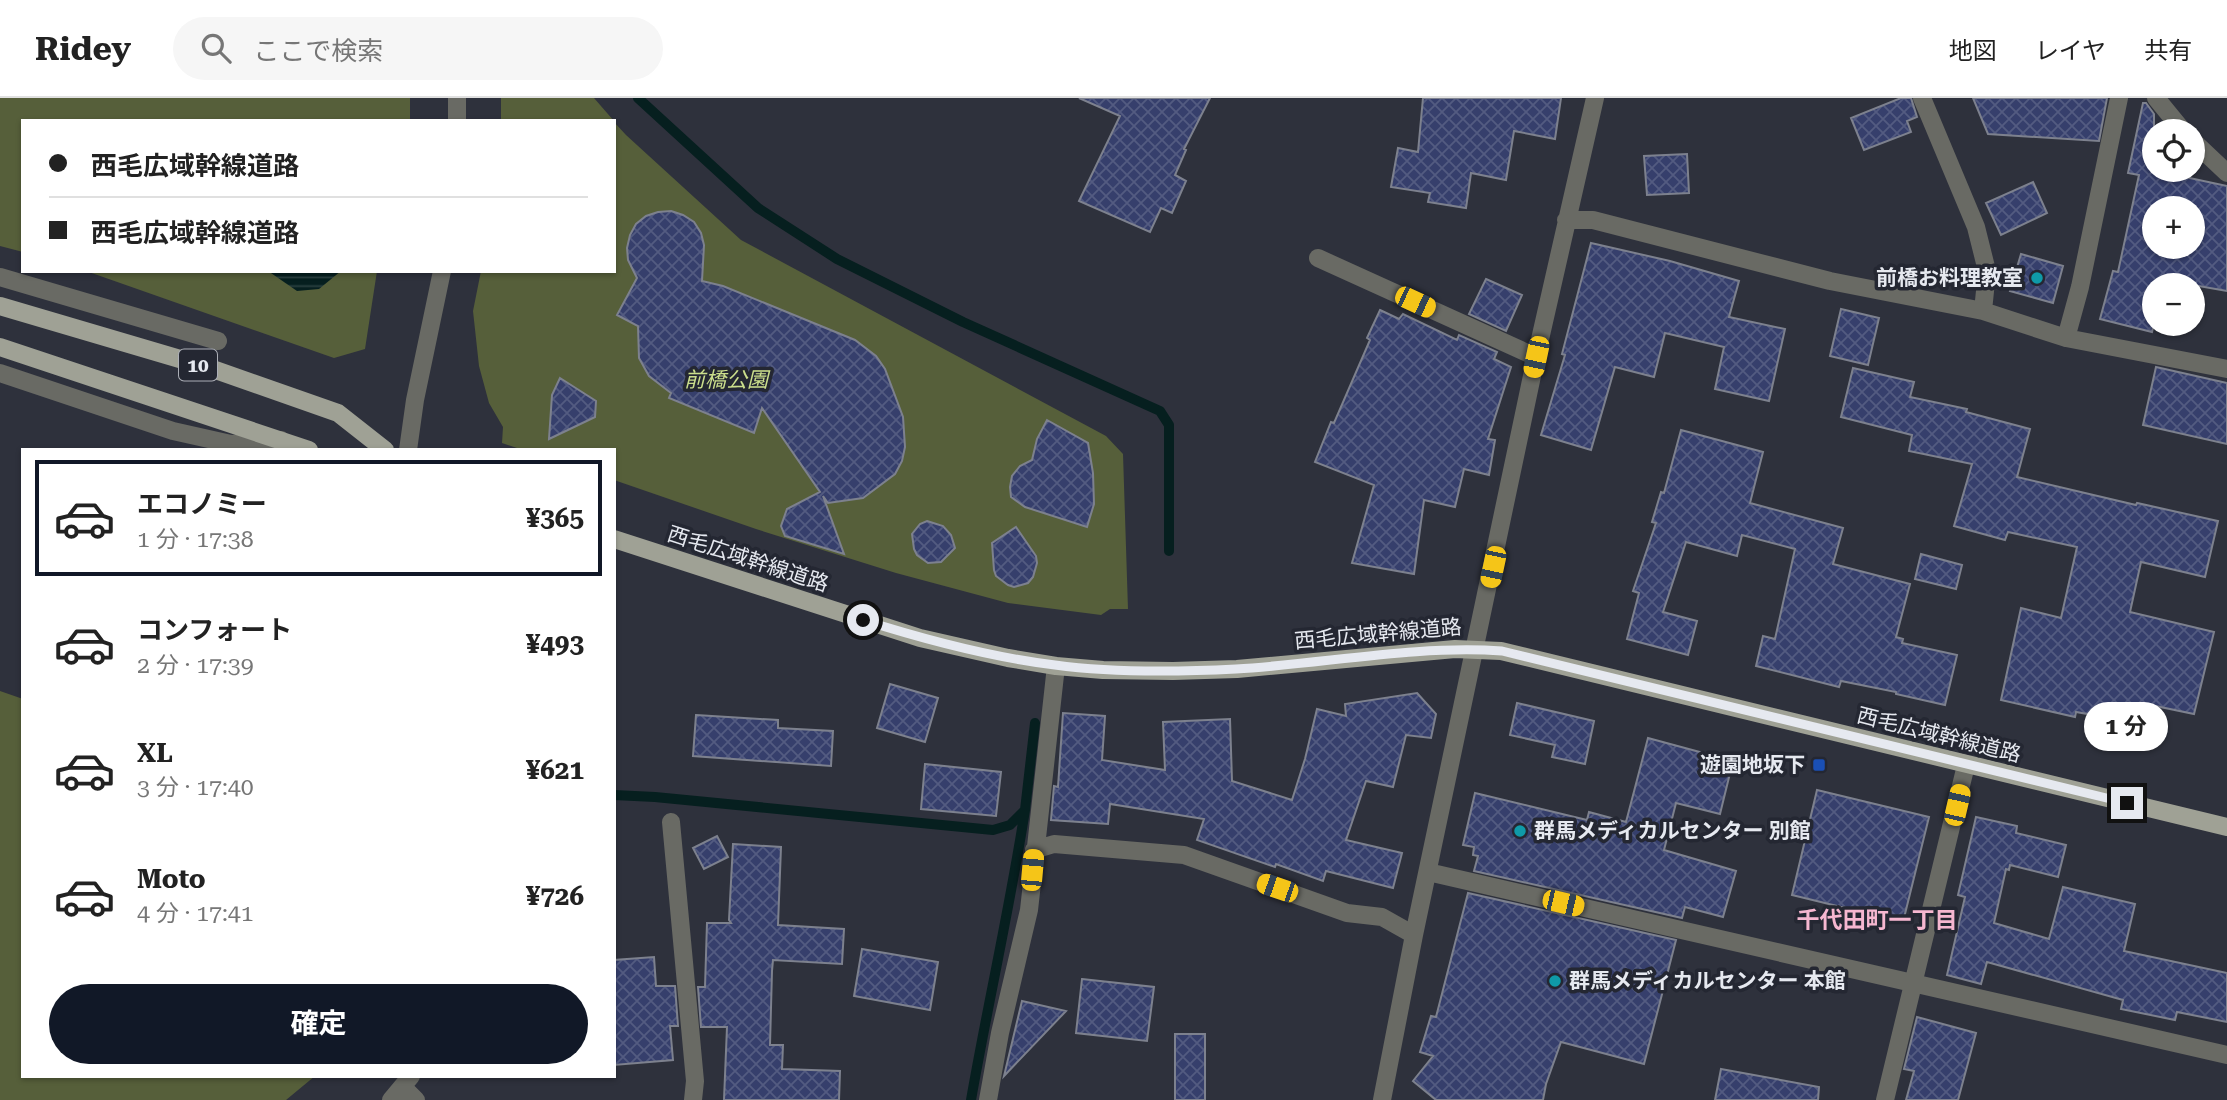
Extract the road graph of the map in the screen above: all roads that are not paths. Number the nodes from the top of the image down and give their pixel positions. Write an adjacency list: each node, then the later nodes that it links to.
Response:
1 (457, 98): 6 (street)
2 (1595, 98): 10 (street)
3 (1922, 98): 15 (street)
4 (2119, 98): 16 (street)
5 (2156, 98): 7 (street)
6 (457, 119)
7 (2173, 119)
8 (2205, 152): 9 (street)
9 (2227, 173)
10 (1566, 219): 15 (street); 19 (street)
11 (1318, 258): 19 (street)
12 (442, 273): 25 (street)
13 (0, 277): 17 (street)
14 (0, 306): 24 (main road, 10)
15 (1983, 312): 16 (street)
16 (2066, 338): 20 (street)
17 (218, 341)
18 (0, 347): 22 (main road, 10)
19 (1536, 357): 27 (street)
20 (2227, 369)
21 (0, 373): 22 (street)
22 (281, 440): 23 (main road, 10)
23 (303, 448)
24 (382, 448)
25 (408, 448)
26 (616, 540): 28 (main road, 西毛広域幹線道路)
27 (1476, 649): 28 (main road, 西毛広域幹線道路); 29 (main road, 西毛広域幹線道路); 33 (street)
28 (1056, 666): 32 (street)
29 (1966, 765): 31 (main road, 西毛広域幹線道路); 35 (street)
30 (671, 822): 37 (street)
31 (2227, 827)
32 (1034, 849): 34 (street); 38 (street)
33 (1428, 873): 34 (street); 35 (street)
34 (1414, 935): 39 (street)
35 (1915, 982): 36 (street); 40 (street)
36 (2227, 1055)
37 (693, 1100)
38 (988, 1100)
39 (1382, 1100)
40 (1885, 1100)

